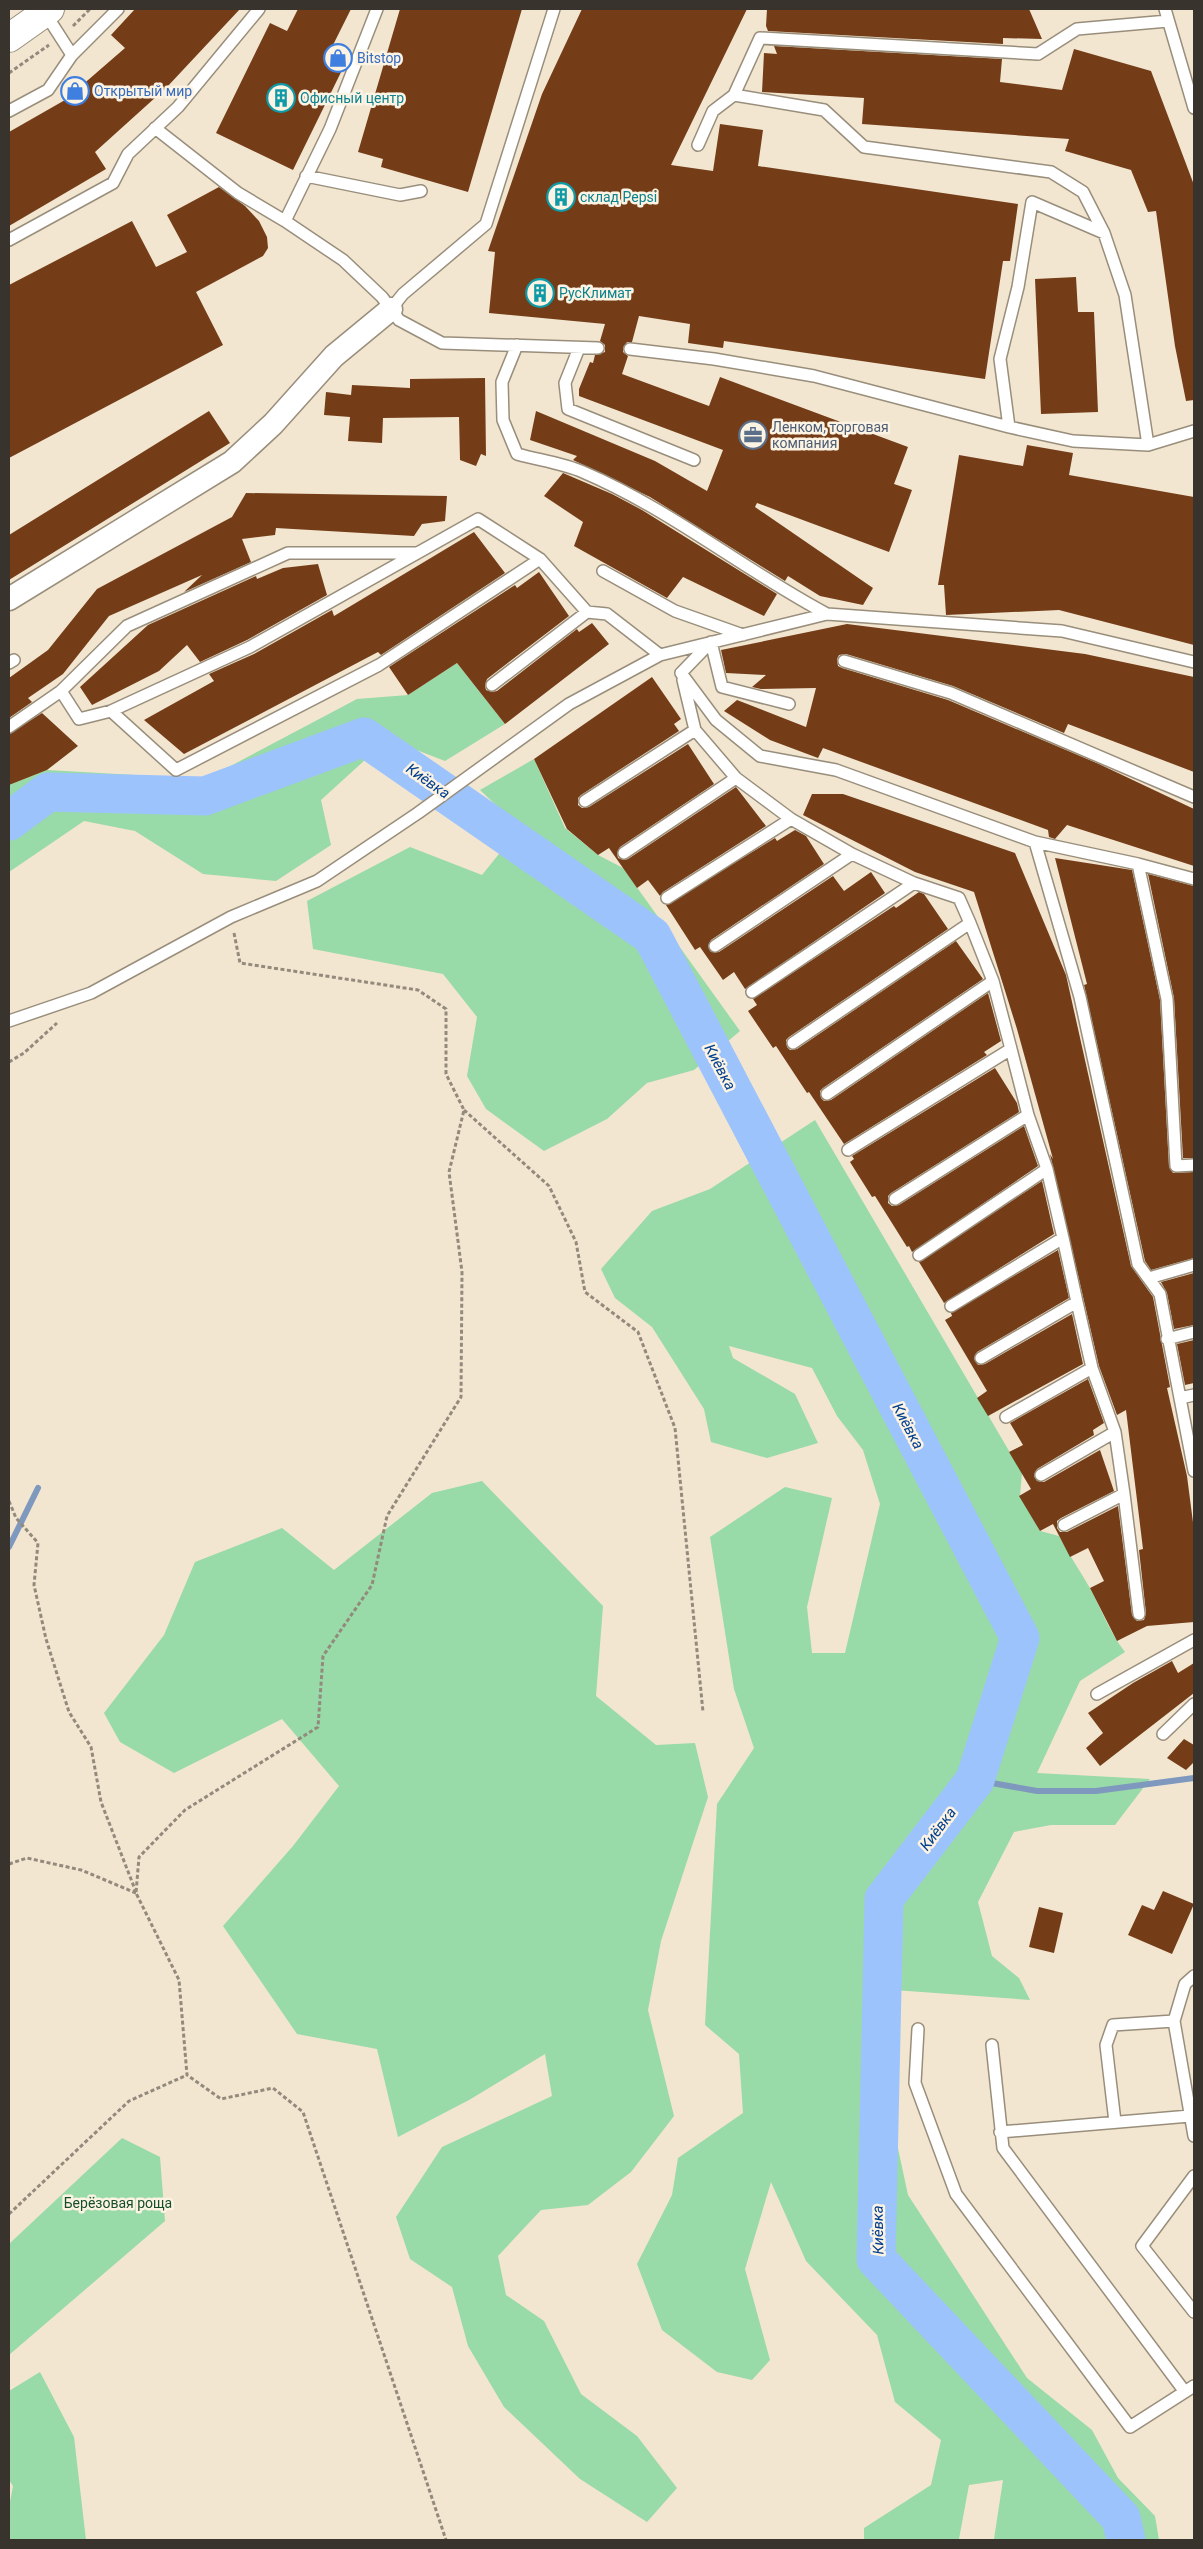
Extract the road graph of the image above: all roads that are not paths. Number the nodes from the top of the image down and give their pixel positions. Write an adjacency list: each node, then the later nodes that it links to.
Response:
1 (118, 9): 9 (lane)
2 (260, 9): 13 (lane)
3 (376, 9): 15 (lane)
4 (554, 9): 20 (lane)
5 (1165, 9): 7 (lane)
6 (48, 11): 8 (main road); 9 (lane)
7 (1168, 22): 10 (lane); 11 (lane)
8 (9, 38)
9 (72, 55): 12 (lane)
10 (734, 95): 14 (lane); 18 (lane)
11 (1194, 108)
12 (9, 111)
13 (155, 128): 17 (lane); 19 (lane)
14 (698, 145)
15 (306, 176): 16 (lane); 17 (lane)
16 (421, 191)
17 (285, 221): 20 (lane)
18 (1104, 233): 25 (lane); 27 (lane)
19 (9, 240)
20 (391, 309): 21 (lane); 32 (street)
21 (517, 345): 22 (lane); 34 (lane)
22 (579, 348): 23 (lane); 28 (lane)
23 (598, 348)
24 (630, 349): 25 (lane)
25 (1008, 427): 27 (lane)
26 (1194, 430): 27 (lane)
27 (1148, 445)
28 (694, 460)
29 (416, 553): 30 (lane); 42 (lane); 44 (lane)
30 (540, 559): 33 (lane); 44 (lane)
31 (603, 571): 35 (lane)
32 (9, 599)
33 (587, 612): 37 (lane); 41 (lane)
34 (827, 614): 35 (lane); 39 (lane)
35 (743, 635): 36 (lane)
36 (711, 642): 37 (lane); 40 (lane); 43 (lane)
37 (660, 655): 62 (lane)
38 (844, 661): 48 (lane)
39 (1194, 662)
40 (681, 673): 46 (lane); 51 (lane)
41 (492, 685)
42 (61, 691): 44 (lane); 45 (lane)
43 (789, 704)
44 (111, 711)
45 (9, 727)
46 (695, 730): 47 (lane); 49 (lane)
47 (736, 778): 50 (lane); 52 (lane)
48 (1194, 797)
49 (586, 801)
50 (792, 819): 53 (lane); 57 (lane)
51 (1035, 842): 54 (lane); 74 (lane)
52 (624, 853)
53 (852, 854): 56 (lane); 59 (lane)
54 (1138, 864): 55 (lane); 68 (lane)
55 (1194, 879)
56 (914, 883): 58 (lane); 61 (lane)
57 (667, 898)
58 (970, 923): 60 (lane); 63 (lane)
59 (715, 946)
60 (993, 982): 64 (lane); 65 (lane)
61 (752, 992)
62 (9, 1021)
63 (793, 1043)
64 (1012, 1049): 66 (lane); 67 (lane)
65 (826, 1094)
66 (1028, 1115): 69 (lane); 70 (lane)
67 (848, 1150)
68 (1194, 1165)
69 (1047, 1169): 71 (lane); 72 (lane)
70 (895, 1199)
71 (1063, 1238): 75 (lane); 76 (lane)
72 (919, 1255)
73 (1194, 1265): 74 (lane)
74 (1149, 1278): 78 (lane)
75 (1077, 1302): 79 (lane); 80 (lane)
76 (951, 1306)
77 (1194, 1332): 78 (lane)
78 (1167, 1339): 82 (lane)
79 (981, 1358)
80 (1092, 1368): 83 (lane); 84 (lane)
81 (1194, 1394): 82 (lane)
82 (1180, 1398): 85 (lane)
83 (1006, 1417)
84 (1115, 1432): 87 (lane); 88 (lane)
85 (1192, 1454): 86 (lane)
86 (1194, 1471)
87 (1040, 1474)
88 (1124, 1494): 89 (lane); 90 (lane)
89 (1064, 1525)
90 (1139, 1614)
91 (1194, 1640): 92 (lane)
92 (1097, 1694)
93 (1194, 1704): 94 (lane)
94 (1163, 1734)
95 (1194, 1976): 96 (lane)
96 (1174, 2021): 99 (lane); 100 (lane)
97 (918, 2029): 105 (lane)
98 (992, 2045): 101 (lane)
99 (1190, 2116): 100 (lane); 102 (lane)
100 (1115, 2122): 101 (lane)
101 (1000, 2132): 105 (lane)
102 (1194, 2136)
103 (1194, 2176): 104 (lane)
104 (1194, 2312)
105 (1190, 2389)

